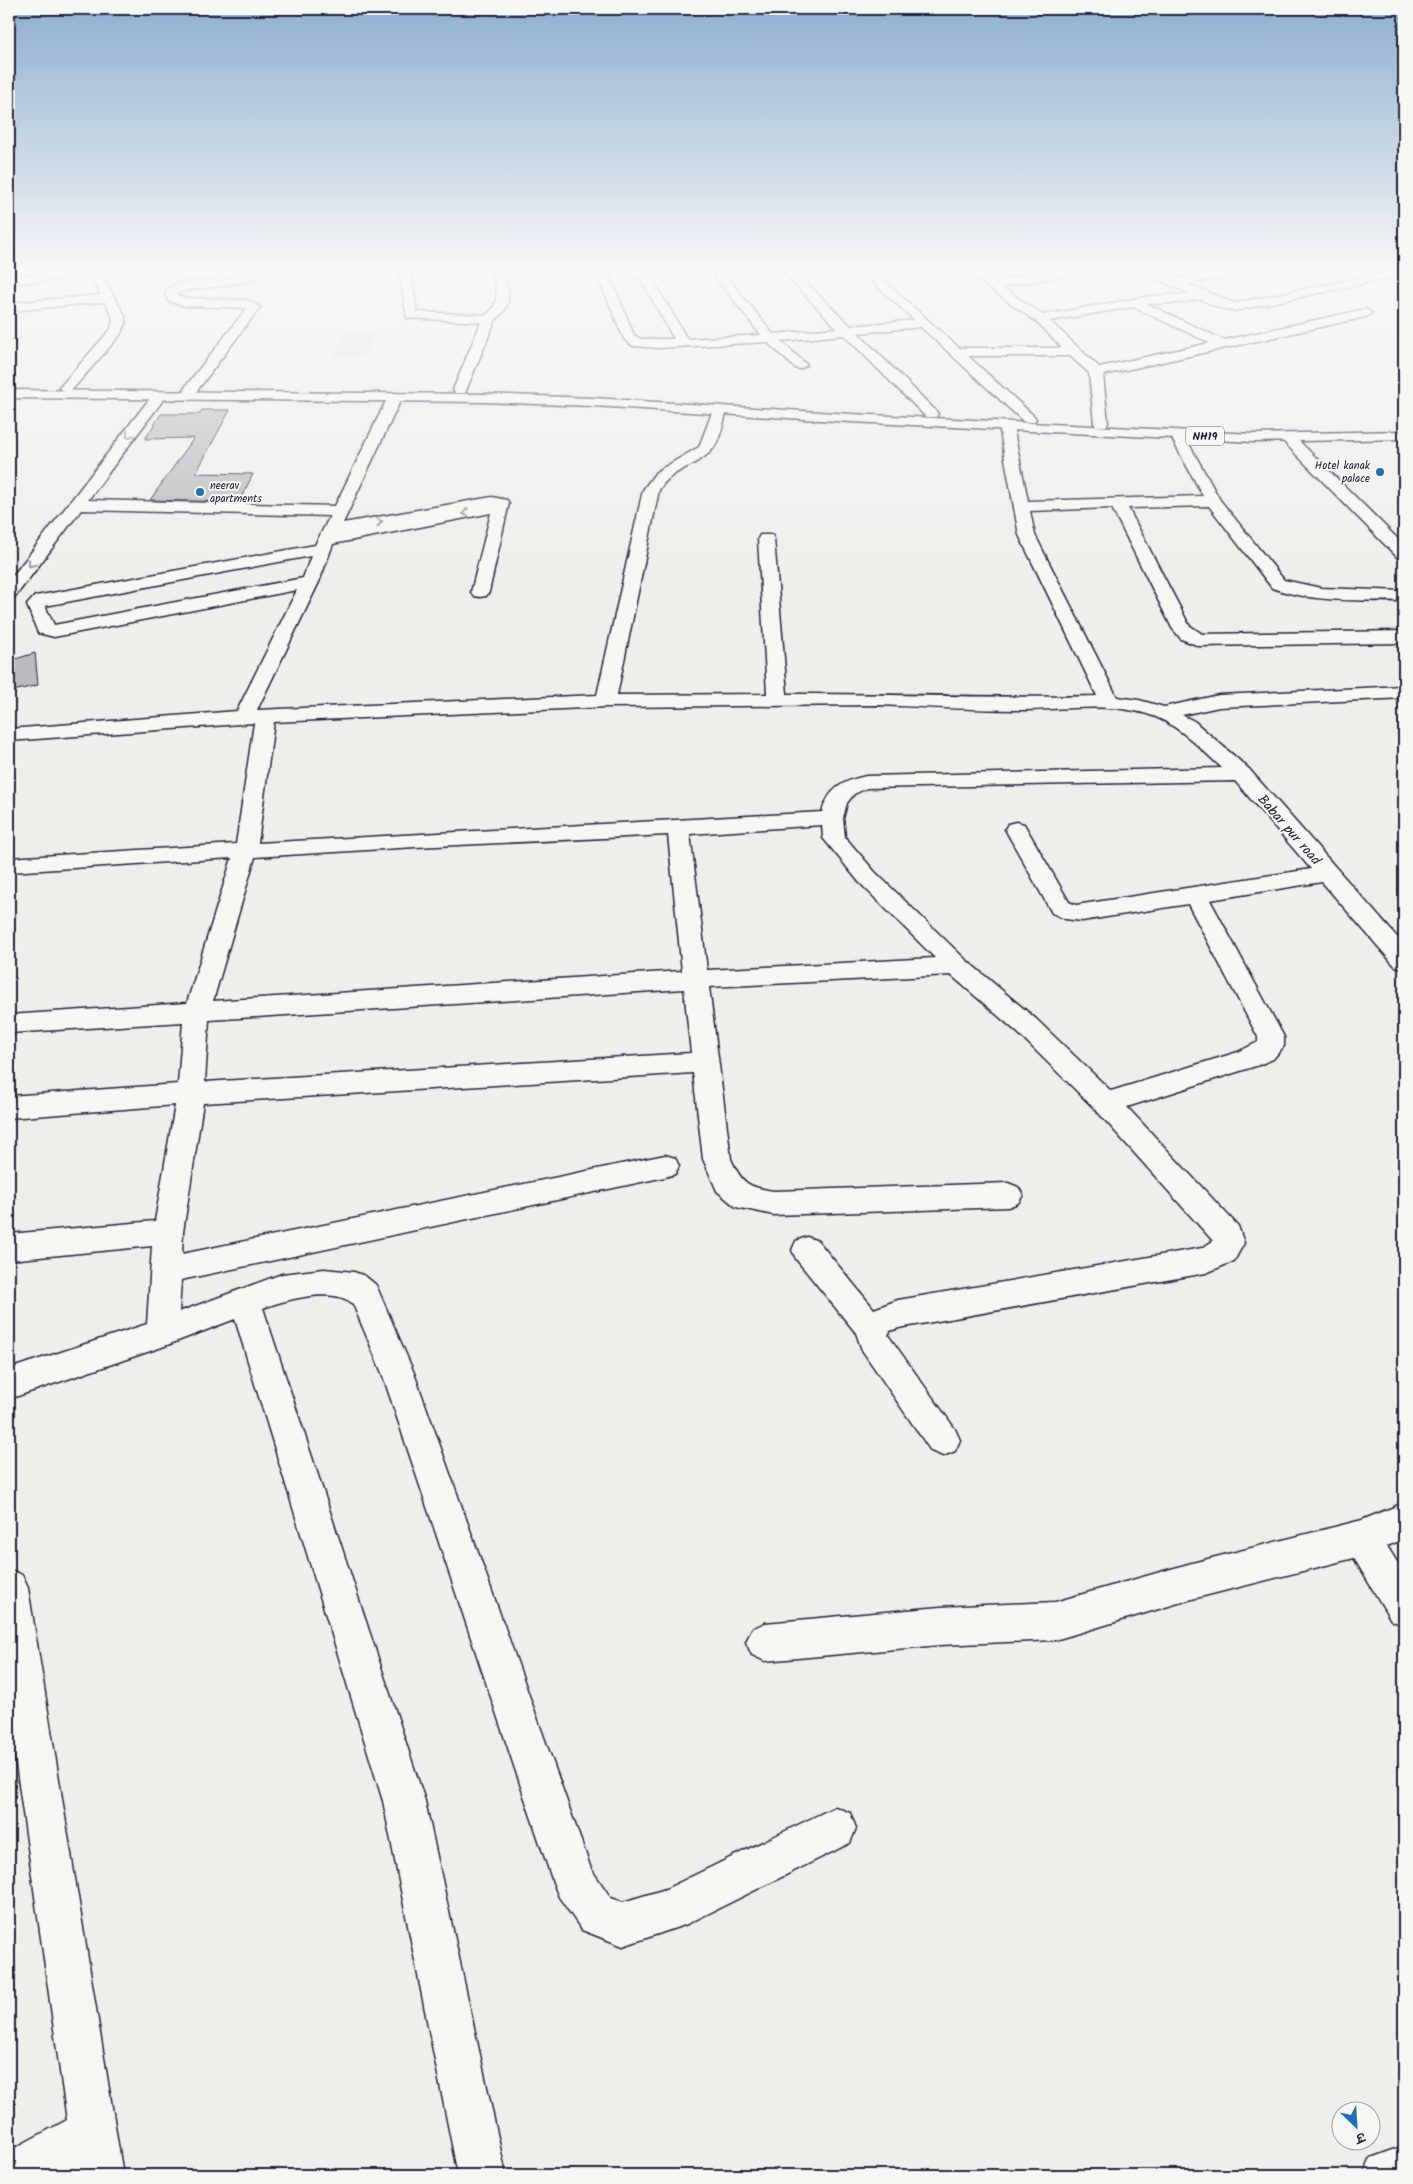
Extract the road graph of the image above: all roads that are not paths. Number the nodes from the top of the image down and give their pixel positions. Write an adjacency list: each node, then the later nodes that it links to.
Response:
1 (81, 371): 9 (main road)
2 (205, 371): 10 (main road)
3 (468, 371): 11 (main road)
4 (889, 371): 17 (main road)
5 (977, 371): 18 (main road)
6 (1101, 371): 7 (main road)
7 (1096, 372): 19 (main road)
8 (9, 387): 9 (main road, NH19)
9 (66, 388): 10 (main road, NH19)
10 (191, 389): 11 (main road, NH19)
11 (460, 390): 17 (main road, NH19)
12 (9, 394): 13 (main road, NH19)
13 (141, 396): 14 (main road, NH19); 25 (main road)
14 (159, 396): 15 (main road, NH19); 28 (main road, one-way to 28)
15 (395, 397): 16 (main road, NH19); 30 (main road)
16 (720, 410): 21 (main road, NH19); 41 (main road)
17 (931, 414): 18 (main road, NH19)
18 (1029, 419): 19 (main road, NH19)
19 (1101, 423): 20 (main road, NH19)
20 (1404, 425)
21 (1006, 426): 22 (main road, NH19); 29 (main road)
22 (1177, 435): 24 (main road, NH19); 26 (main road)
23 (1404, 435): 24 (main road, NH19)
24 (1288, 438): 33 (main road)
25 (93, 458)
26 (1213, 501): 27 (main road); 37 (main road)
27 (1118, 504): 29 (main road); 38 (main road)
28 (76, 505): 30 (main road); 36 (main road, one-way to 36)
29 (1021, 506): 42 (main road)
30 (340, 510): 32 (main road)
31 (766, 539): 40 (main road)
32 (327, 540): 34 (main road); 34 (main road); 35 (main road)
33 (1404, 554)
34 (310, 582): 44 (main road)
35 (480, 592)
36 (9, 593)
37 (1404, 596)
38 (1404, 637)
39 (1404, 692): 43 (main road)
40 (777, 699): 41 (main road, Babar pur road); 42 (main road, Babar pur road)
41 (606, 700): 44 (main road, Babar pur road)
42 (1110, 702): 43 (main road, Babar pur road)
43 (1163, 713): 46 (main road, Babar pur road)
44 (255, 717): 45 (main road, Babar pur road); 50 (main road)
45 (9, 735)
46 (1241, 774): 47 (main road); 52 (main road, Babar pur road)
47 (832, 818): 48 (main road); 55 (main road)
48 (678, 828): 50 (main road); 56 (main road)
49 (1016, 829): 53 (main road)
50 (246, 850): 51 (main road); 57 (main road)
51 (9, 865)
52 (1327, 874): 53 (main road); 54 (main road, Babar pur road)
53 (1196, 896): 61 (main road)
54 (1404, 960)
55 (957, 966): 56 (main road); 61 (main road)
56 (697, 979): 57 (main road); 59 (main road)
57 (197, 1011): 58 (main road); 60 (main road)
58 (9, 1024)
59 (706, 1062): 60 (main road); 64 (main road)
60 (192, 1093): 62 (main road); 65 (main road)
61 (1106, 1103): 70 (main road)
62 (9, 1107)
63 (665, 1166): 68 (main road)
64 (1008, 1195)
65 (168, 1232): 66 (main road); 68 (main road)
66 (9, 1247)
67 (807, 1250): 70 (main road)
68 (166, 1270): 71 (main road)
69 (245, 1302): 71 (main road); 79 (main road); 83 (main road)
70 (871, 1328): 73 (main road)
71 (162, 1333): 72 (main road)
72 (9, 1384)
73 (943, 1440)
74 (1404, 1521): 75 (main road)
75 (1362, 1538): 77 (main road); 78 (main road)
76 (9, 1588): 80 (main road)
77 (1404, 1607)
78 (765, 1642)
79 (835, 1828)
80 (96, 2154): 82 (main road)
81 (1404, 2170): 84 (main road)
82 (13, 2175)
83 (482, 2175)
84 (1388, 2175)

